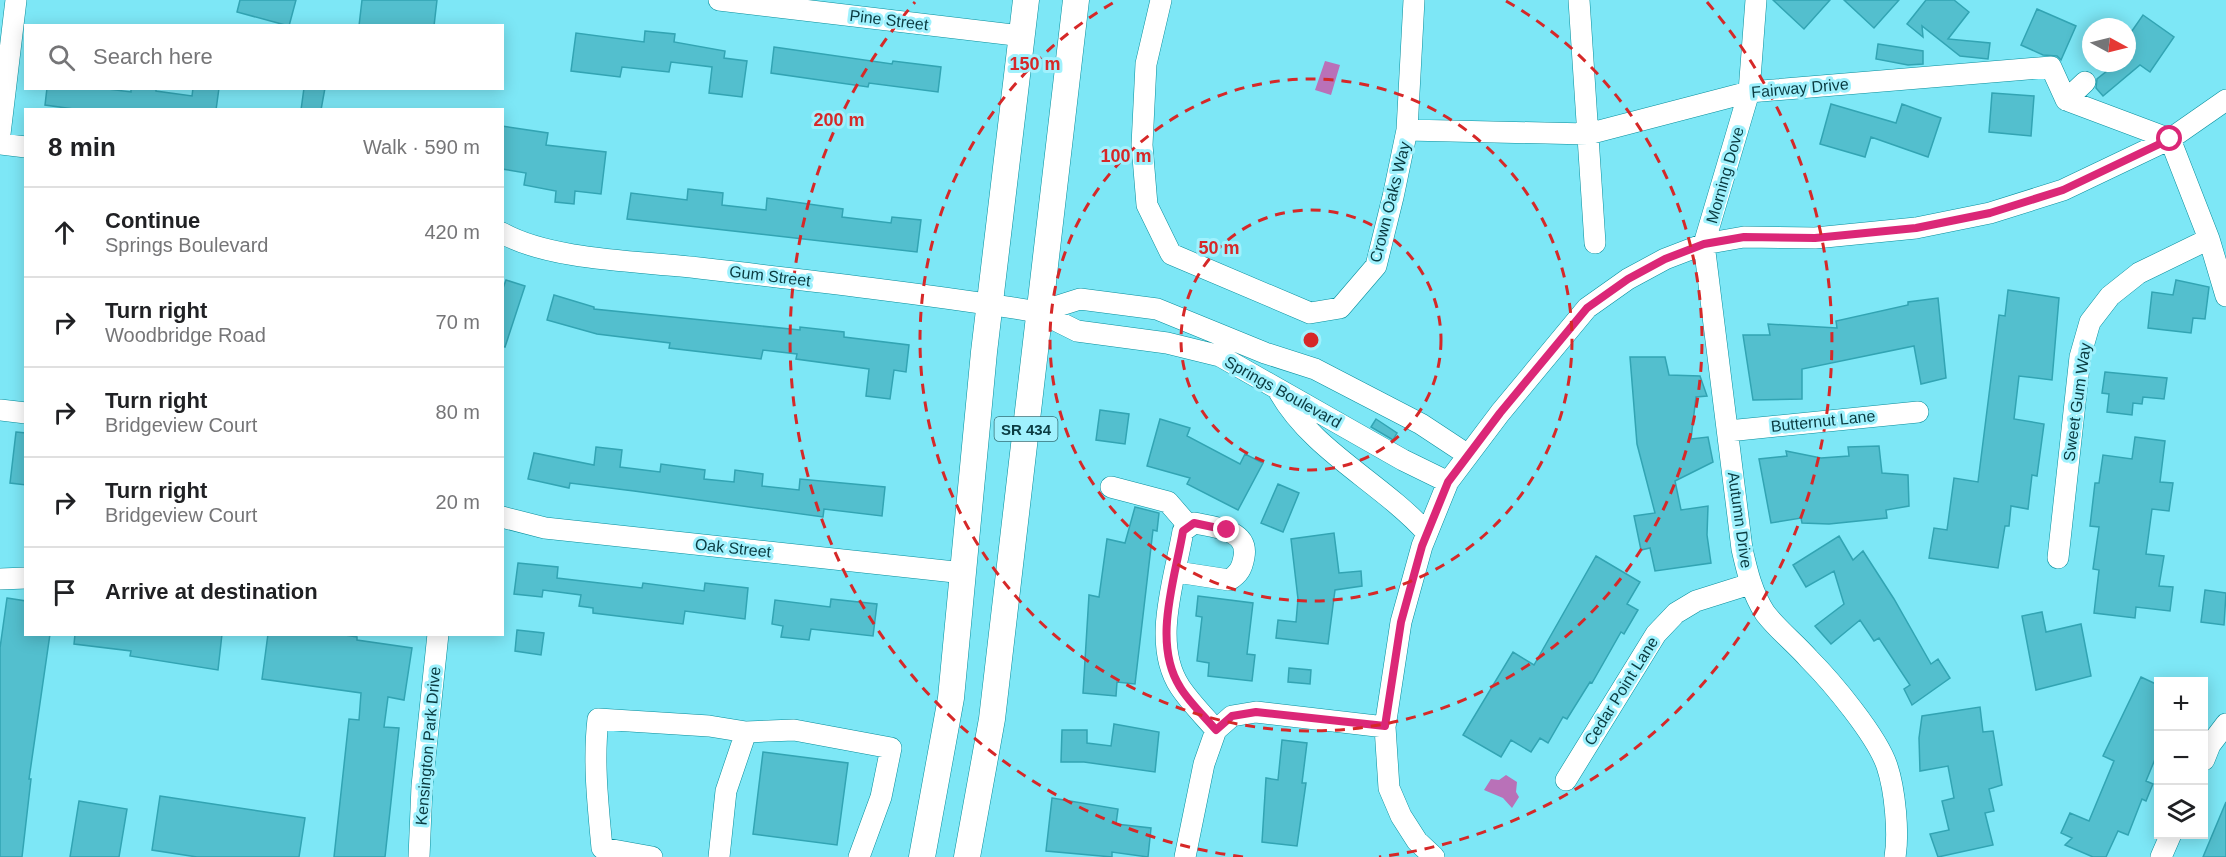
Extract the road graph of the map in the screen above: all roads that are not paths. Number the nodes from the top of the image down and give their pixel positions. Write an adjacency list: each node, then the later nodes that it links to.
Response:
1 (16, 0): 15 (street)
2 (719, 0): 9 (street, Pine Street)
3 (1026, 0): 9 (main road, SR 434)
4 (1076, 0): 26 (main road, SR 434)
5 (1161, 0): 14 (street, Crown Oaks Way)
6 (1414, 0): 14 (street, Crown Oaks Way)
7 (1580, 0): 16 (street)
8 (1756, 0): 11 (street, Morning Dove)
9 (1022, 36): 25 (main road, SR 434)
10 (2085, 82): 12 (street)
11 (1749, 92): 12 (street, Fairway Drive); 16 (street, Fairway Drive); 23 (street, Morning Dove)
12 (2066, 100): 17 (street)
13 (2226, 100): 17 (street)
14 (1407, 130): 16 (street, Fairway Drive)
15 (0, 134)
16 (1588, 134): 22 (street)
17 (2170, 139): 21 (street); 23 (street)
18 (0, 144): 19 (street)
19 (24, 147)
20 (504, 234): 25 (street, Gum Street)
21 (2209, 239): 24 (street); 40 (street, Sweet Gum Way)
22 (1595, 243)
23 (1704, 244): 33 (street, Autumn Drive); 34 (street)
24 (2226, 296)
25 (990, 304): 26 (street, Gum Street); 42 (main road, SR 434)
26 (1039, 312): 27 (street); 28 (street, Springs Boulevard); 59 (main road, SR 434)
27 (1315, 369): 29 (street); 34 (street)
28 (1278, 390): 29 (street, Springs Boulevard); 39 (street)
29 (1308, 406): 35 (street, Springs Boulevard)
30 (0, 410): 32 (street)
31 (1918, 412): 33 (street, Butternut Lane)
32 (24, 413)
33 (1728, 431): 45 (street, Autumn Drive)
34 (1468, 455): 35 (street)
35 (1448, 482): 39 (street)
36 (1111, 487): 38 (street)
37 (504, 518): 42 (street, Oak Street)
38 (1188, 525): 41 (street); 41 (street)
39 (1427, 533): 48 (street)
40 (2058, 558)
41 (1177, 572): 49 (street)
42 (964, 573): 58 (main road, SR 434)
43 (24, 578): 44 (street)
44 (0, 579)
45 (1750, 584): 52 (street, Cedar Point Lane); 62 (street, Autumn Drive)
46 (438, 636): 54 (street, Kensington Park Drive)
47 (2226, 724): 51 (street)
48 (1385, 726): 49 (street); 61 (street)
49 (1216, 730): 60 (street)
50 (746, 732): 55 (street); 56 (street); 57 (street)
51 (2208, 750)
52 (1566, 780)
53 (2169, 839): 63 (street)
54 (419, 857)
55 (652, 857)
56 (719, 857)
57 (859, 857)
58 (922, 857)
59 (967, 857)
60 (1185, 857)
61 (1434, 857)
62 (1894, 857)
63 (2161, 857)

